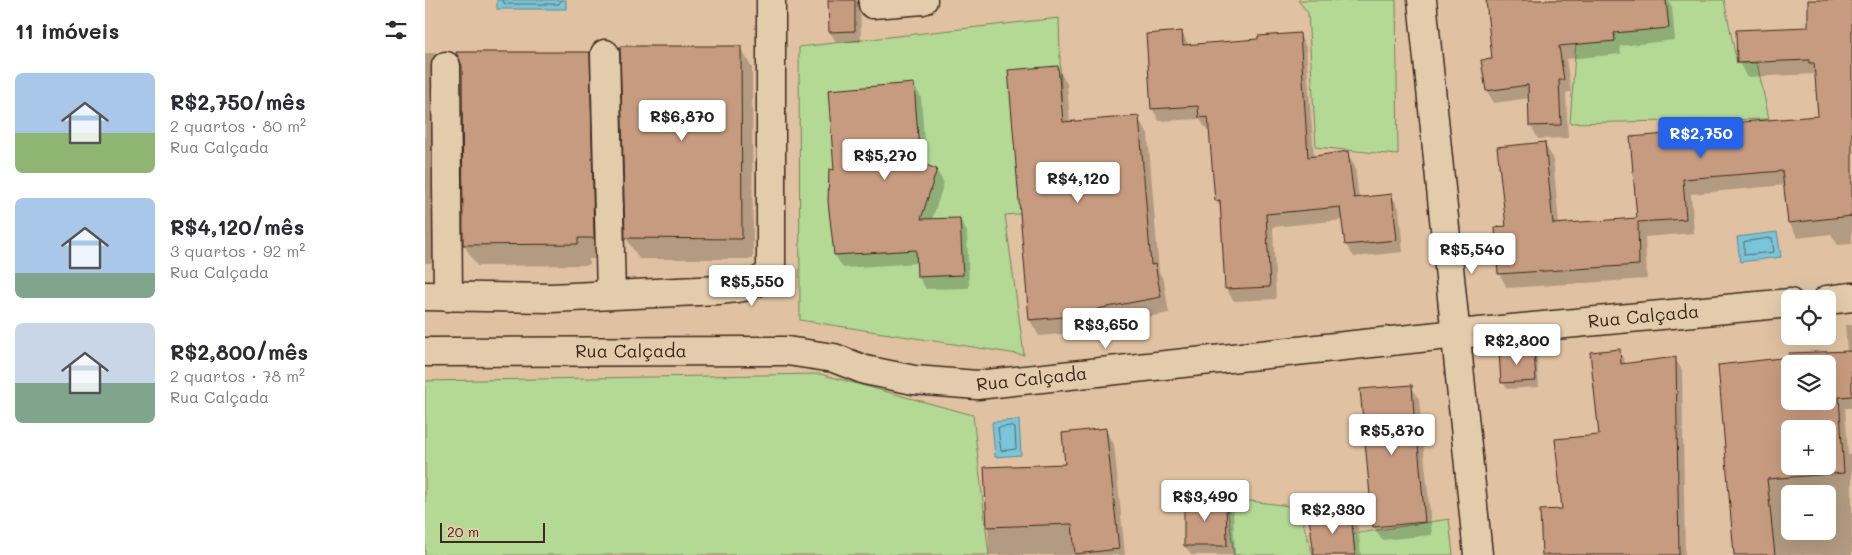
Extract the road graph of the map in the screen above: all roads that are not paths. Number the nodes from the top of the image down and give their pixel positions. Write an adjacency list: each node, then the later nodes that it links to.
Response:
1 (771, 0): 7 (street)
2 (923, 0): 4 (street)
3 (1422, 0): 12 (street)
4 (873, 4)
5 (605, 54): 7 (street)
6 (446, 66): 8 (street)
7 (611, 294): 8 (street)
8 (437, 296)
9 (1852, 297): 10 (street)
10 (1836, 299)
11 (1781, 304): 12 (street, Rua Calçada)
12 (1457, 334): 13 (street, Rua Calçada); 14 (street)
13 (425, 352)
14 (1478, 555)

